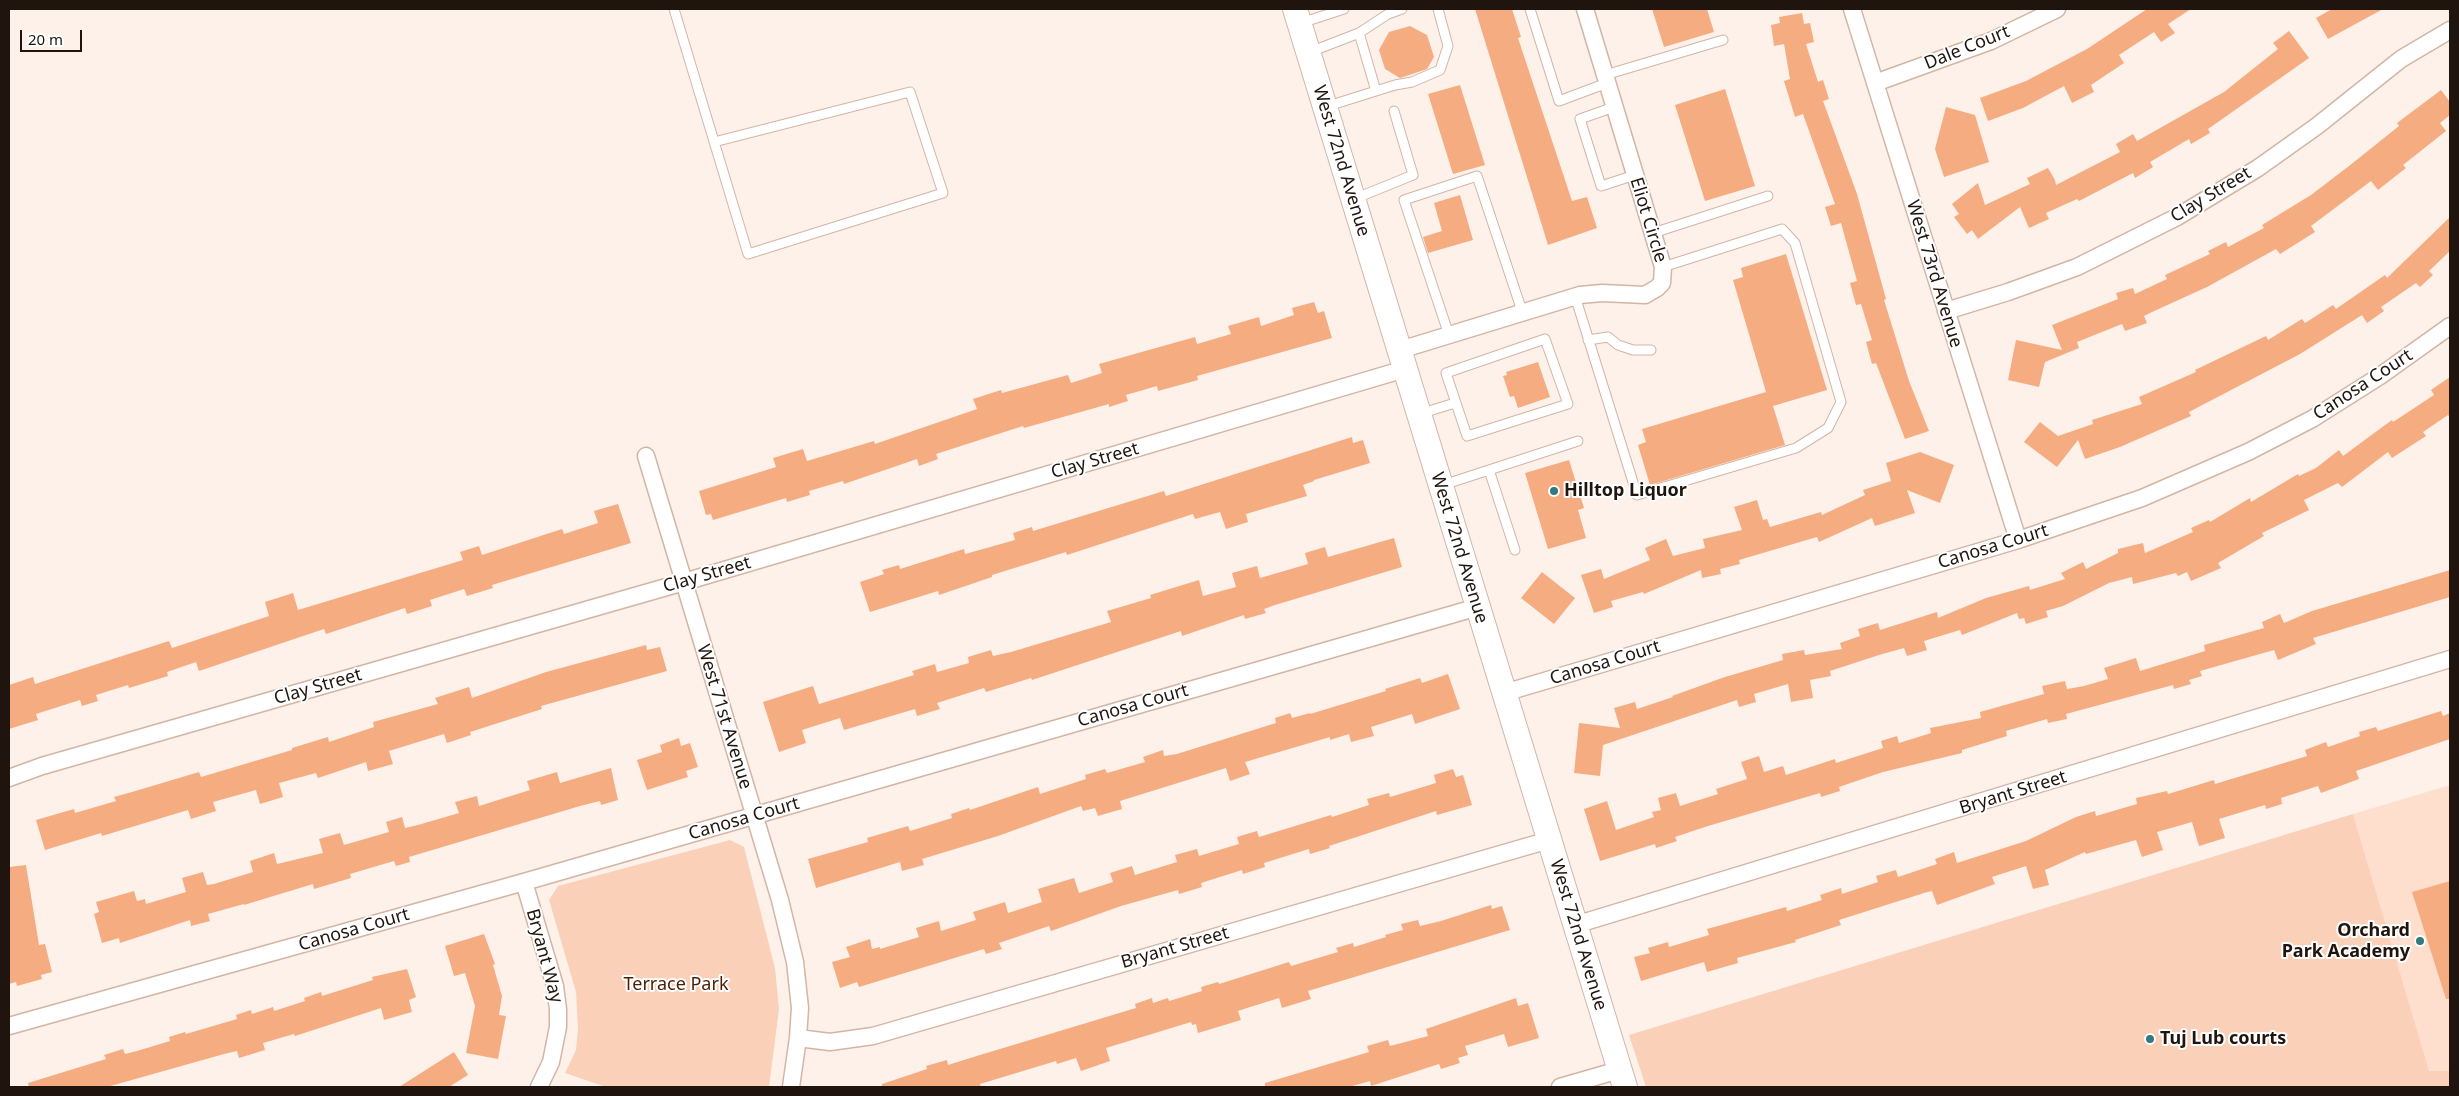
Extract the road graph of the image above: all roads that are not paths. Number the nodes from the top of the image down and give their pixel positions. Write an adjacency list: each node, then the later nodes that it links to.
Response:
1 (674, 9): 20 (lane)
2 (1344, 9): 9 (lane)
3 (1402, 9): 11 (lane)
4 (1438, 9): 16 (lane)
5 (1530, 9): 14 (lane)
6 (1585, 9): 14 (street, Eliot Circle)
7 (1852, 9): 15 (street, West 73rd Avenue)
8 (2057, 9): 15 (street, Dale Court)
9 (1297, 16): 13 (main road, West 72nd Avenue)
10 (2450, 30): 28 (street, Clay Street)
11 (1359, 33): 13 (lane); 16 (lane)
12 (1723, 40): 14 (lane)
13 (1308, 53): 17 (main road, West 72nd Avenue)
14 (1606, 79): 18 (street, Eliot Circle)
15 (1875, 83): 28 (street, West 73rd Avenue)
16 (1376, 91): 17 (lane)
17 (1325, 107): 23 (main road, West 72nd Avenue)
18 (1614, 107): 21 (street, Eliot Circle); 21 (lane)
19 (1394, 111): 23 (lane)
20 (714, 142): 20 (lane)
21 (1635, 175): 24 (street, Eliot Circle)
22 (1768, 196): 24 (lane)
23 (1354, 200): 33 (main road, West 72nd Avenue)
24 (1652, 233): 25 (street, Eliot Circle)
25 (1663, 267): 26 (street, Eliot Circle); 31 (lane)
26 (1574, 296): 27 (street, Eliot Circle); 31 (lane)
27 (1522, 311): 30 (street, Eliot Circle); 30 (lane)
28 (1946, 311): 40 (street, West 73rd Avenue)
29 (2450, 326): 40 (street, Canosa Court)
30 (1449, 335): 33 (street, Eliot Circle)
31 (1588, 340): 32 (lane)
32 (1651, 350)
33 (1402, 360): 35 (main road, West 72nd Avenue); 42 (street, Clay Street)
34 (1455, 403): 34 (lane); 35 (lane)
35 (1418, 414): 39 (main road, West 72nd Avenue)
36 (1578, 441): 38 (lane)
37 (646, 456): 42 (street, West 71st Avenue)
38 (1489, 470): 39 (lane); 41 (lane)
39 (1440, 486): 43 (main road, West 72nd Avenue)
40 (2018, 540): 45 (street, Canosa Court)
41 (1516, 550)
42 (684, 582): 46 (street, Clay Street); 47 (street, West 71st Avenue)
43 (1478, 606): 45 (main road, West 72nd Avenue); 47 (street, Canosa Court)
44 (2450, 659): 50 (street, Bryant Street)
45 (1504, 693): 48 (main road, West 72nd Avenue)
46 (9, 778)
47 (754, 816): 49 (street, Canosa Court); 52 (street, West 71st Avenue)
48 (1549, 840): 50 (main road, West 72nd Avenue); 52 (street, Bryant Street)
49 (524, 882): 51 (street, Canosa Court); 54 (street, Bryant Way)
50 (1575, 925): 53 (main road, West 72nd Avenue)
51 (9, 1026)
52 (798, 1038): 55 (street, West 71st Avenue)
53 (1622, 1079): 56 (street)
54 (539, 1087)
55 (791, 1087)
56 (1560, 1087)

